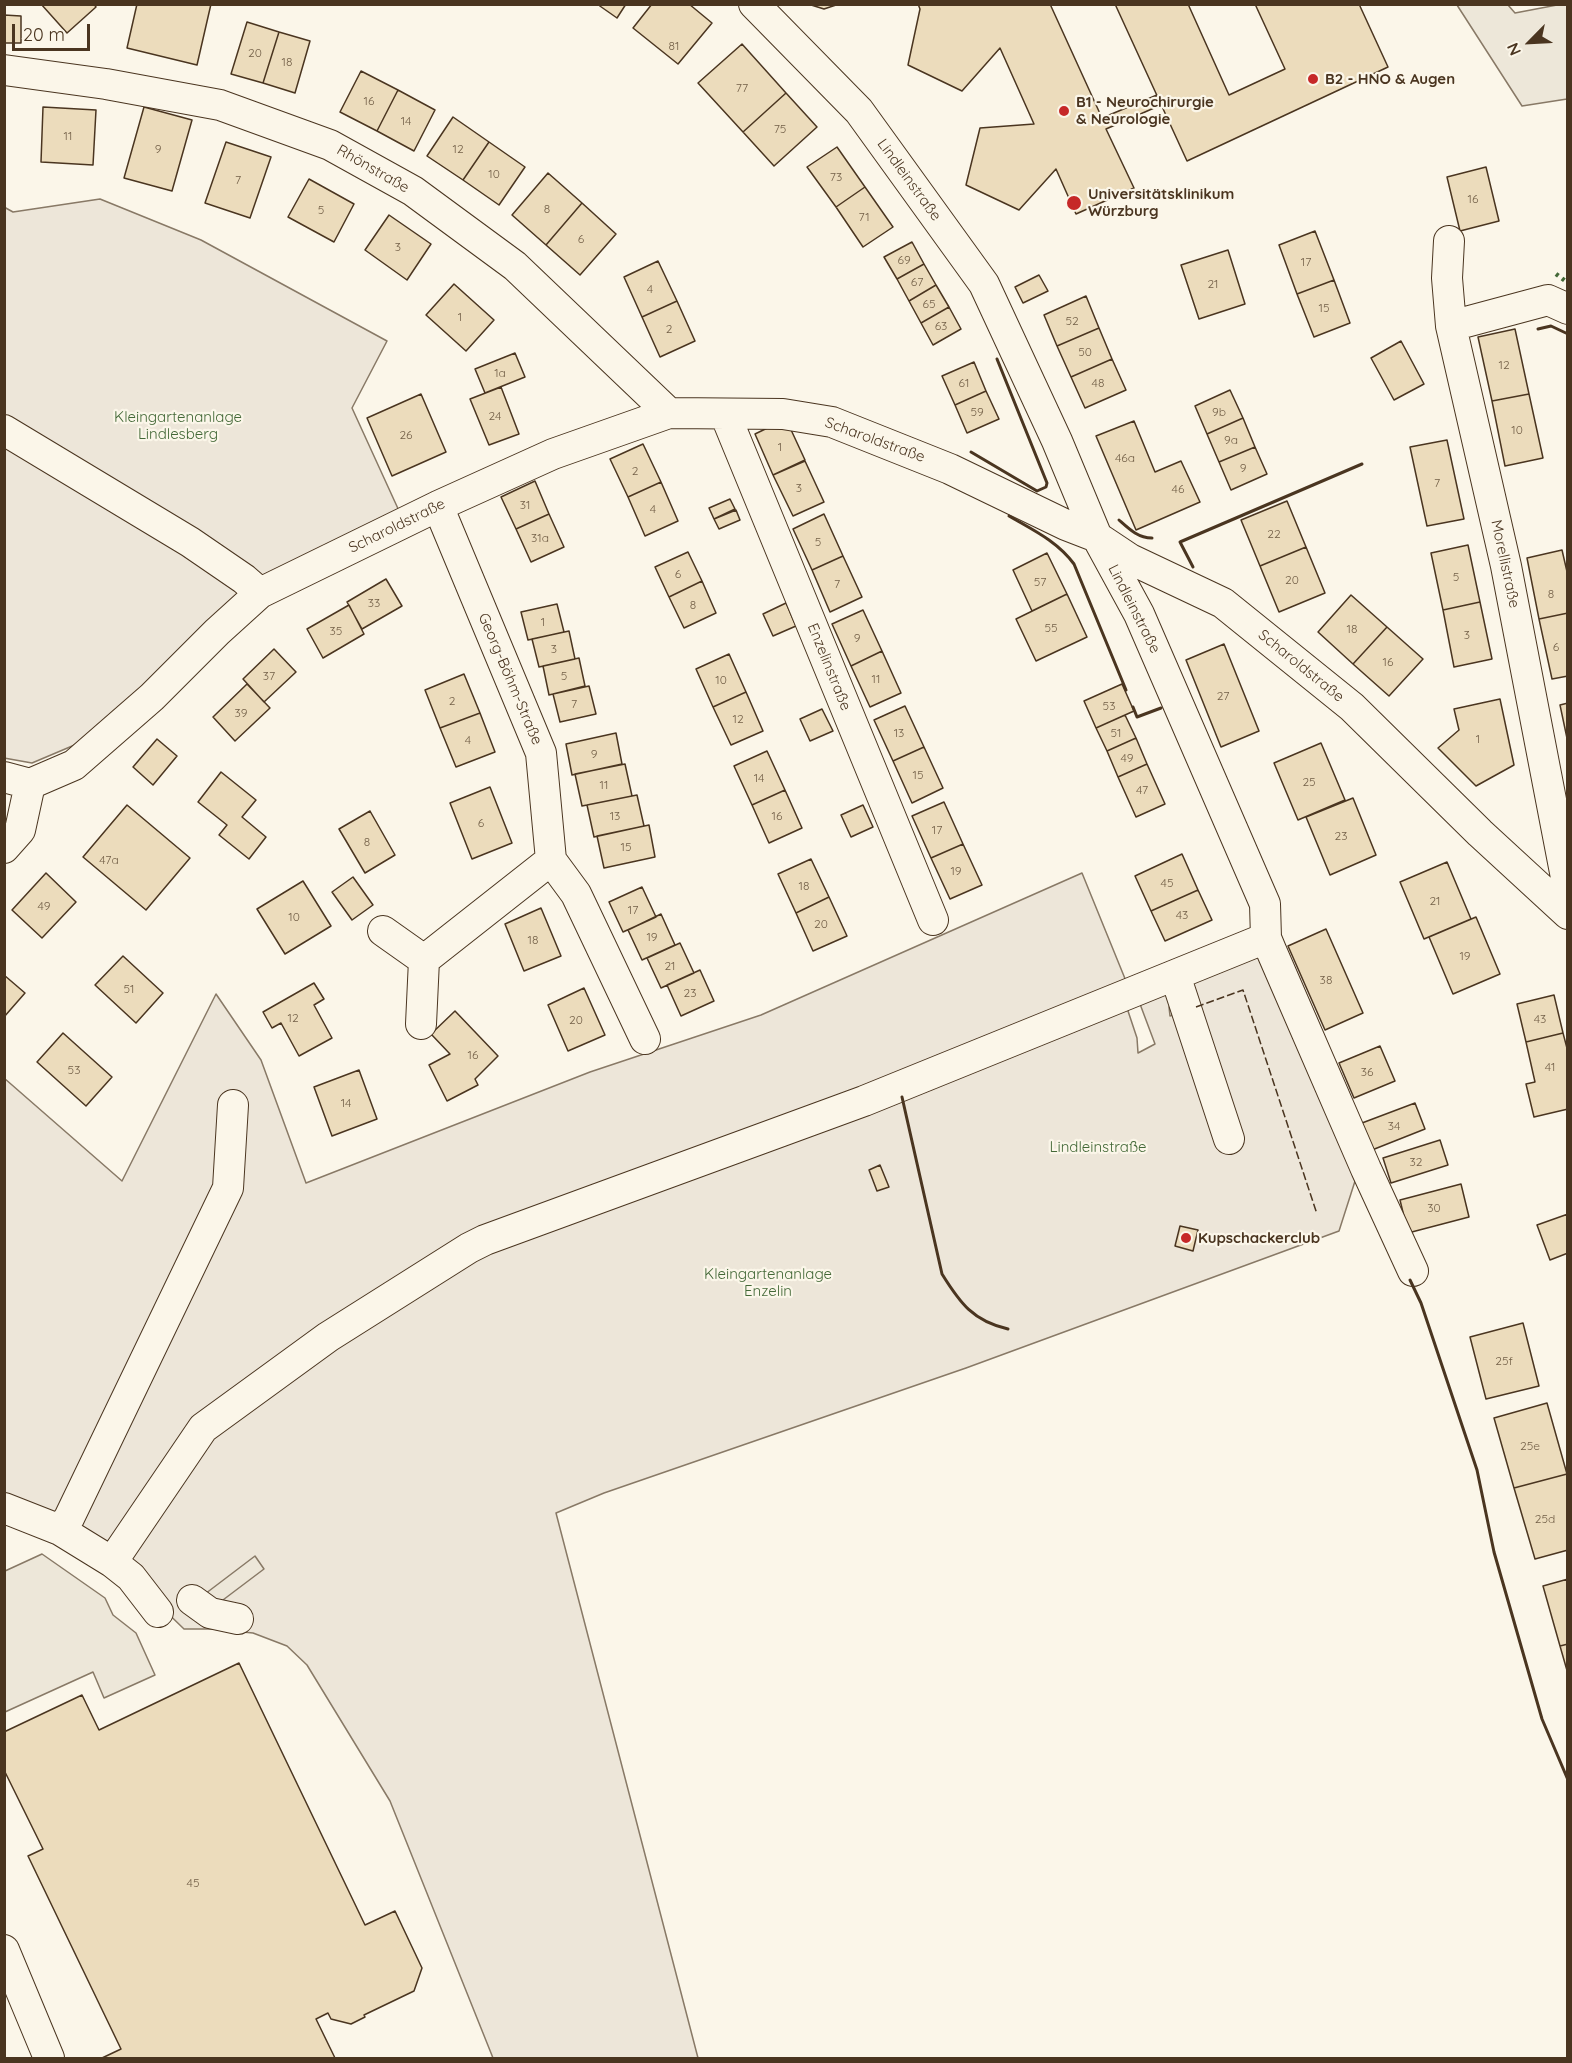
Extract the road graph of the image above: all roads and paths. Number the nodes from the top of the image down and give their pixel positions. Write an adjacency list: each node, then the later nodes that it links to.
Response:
1 (754, 4): 10 (street, Lindleinstraße)
2 (4, 70): 6 (street, Rhönstraße)
3 (1449, 241): 5 (street, Morellistraße)
4 (1568, 309): 5 (street)
5 (1451, 326): 15 (street, Morellistraße)
6 (669, 413): 7 (street, Scharoldstraße); 9 (street, Scharoldstraße)
7 (725, 414): 10 (street, Scharoldstraße); 17 (street, Enzelinstraße)
8 (4, 430): 11 (street)
9 (438, 506): 11 (street, Scharoldstraße); 14 (street, Georg-Böhm-Straße)
10 (1096, 537): 16 (street, Scharoldstraße); 19 (street, Lindleinstraße)
11 (260, 593): 12 (street, Scharoldstraße)
12 (17, 780): 13 (street, Scharoldstraße)
13 (4, 848)
14 (551, 860): 20 (street); 23 (street)
15 (1568, 888)
16 (1568, 914)
17 (933, 920)
18 (383, 931): 20 (street)
19 (1266, 938): 21 (street); 26 (street, Lindleinstraße)
20 (424, 960): 22 (street)
21 (1175, 975): 25 (street); 29 (street)
22 (421, 1024)
23 (645, 1040)
24 (233, 1105): 28 (street)
25 (1229, 1139)
26 (1413, 1270)
27 (4, 1508): 28 (street)
28 (60, 1530): 29 (street)
29 (112, 1562): 31 (street)
30 (192, 1600): 32 (street)
31 (158, 1612)
32 (238, 1619)
33 (4, 1950): 34 (street)
34 (49, 2058)

